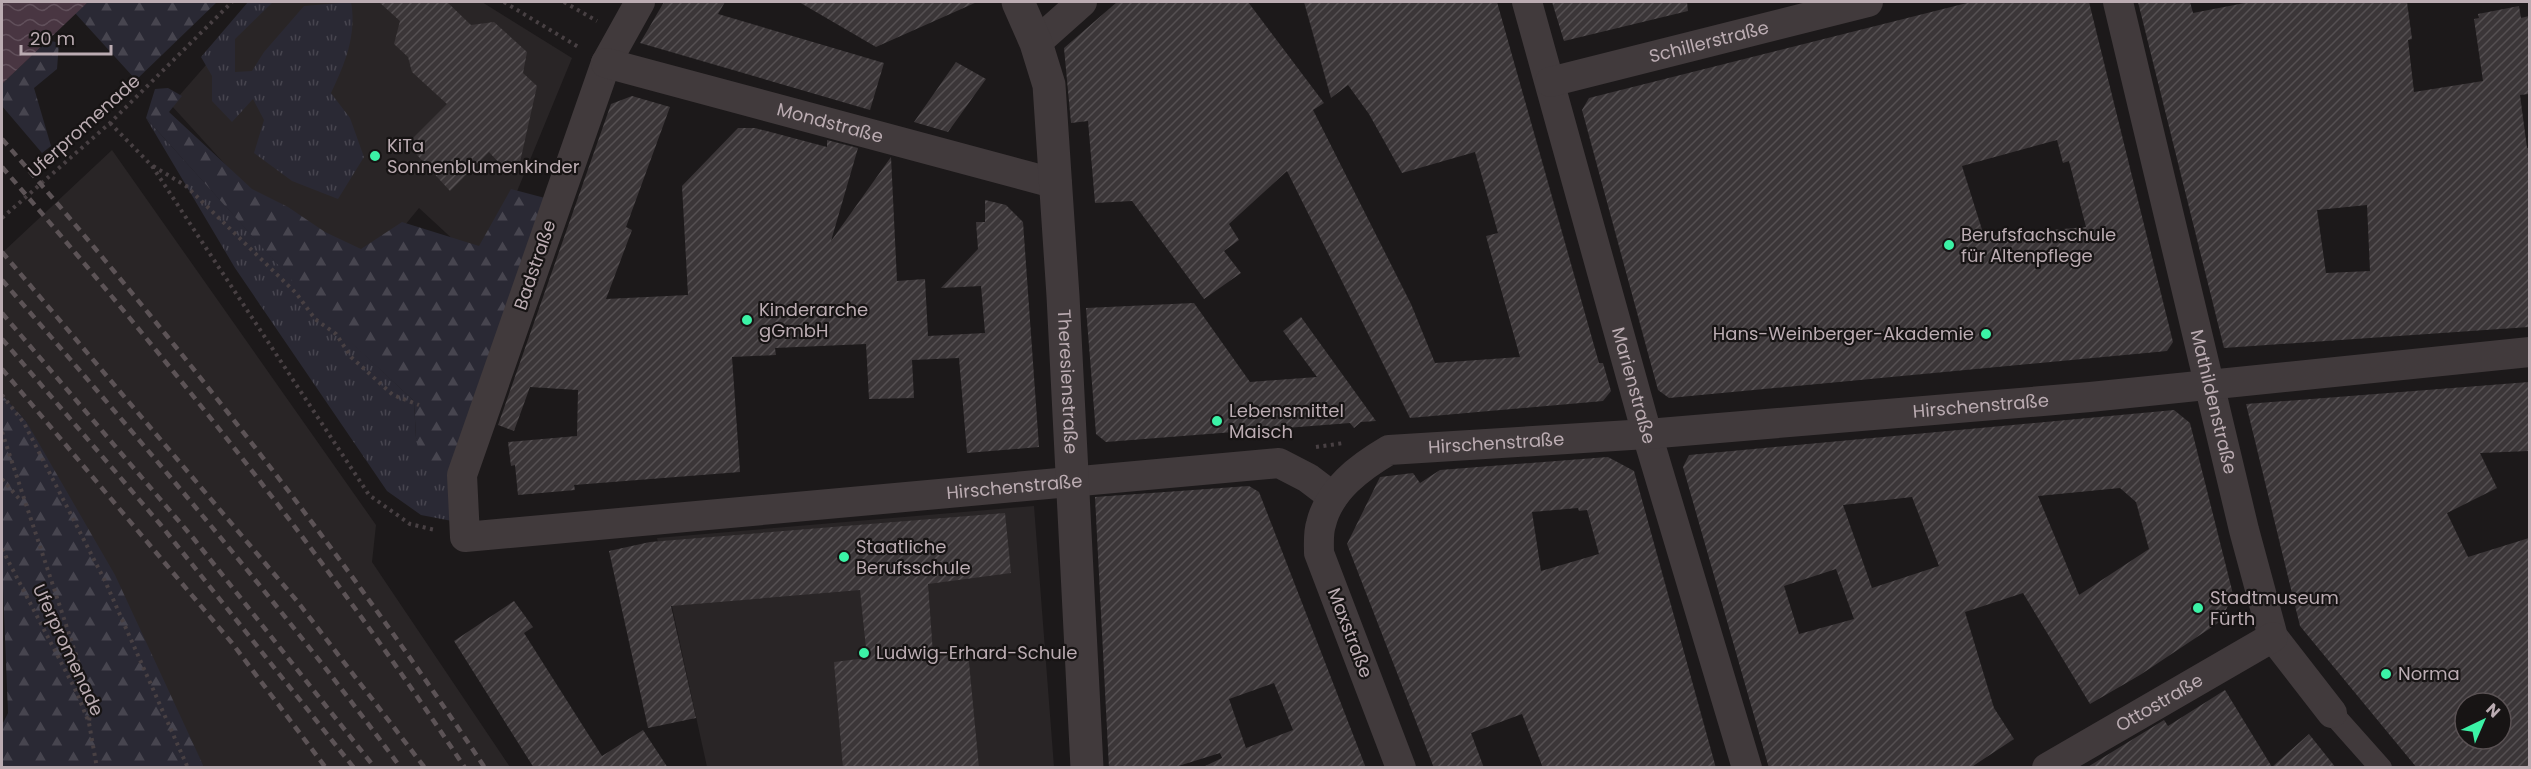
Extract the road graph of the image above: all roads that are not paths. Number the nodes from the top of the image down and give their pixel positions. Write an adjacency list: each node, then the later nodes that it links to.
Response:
1 (640, 2): 8 (street, Badstraße)
2 (1018, 2): 7 (street, Theresienstraße)
3 (1082, 2): 7 (street)
4 (1527, 2): 9 (street, Marienstraße)
5 (1868, 2): 9 (street, Schillerstraße)
6 (2118, 2): 12 (street, Mathildenstraße)
7 (1036, 43): 10 (street, Theresienstraße)
8 (606, 63): 10 (street, Mondstraße); 17 (street, Badstraße)
9 (1550, 82): 13 (street, Marienstraße)
10 (1057, 184): 15 (street, Theresienstraße)
11 (2529, 352): 12 (street, Hirschenstraße)
12 (2210, 384): 13 (street, Hirschenstraße); 18 (street, Mathildenstraße)
13 (1647, 434): 14 (street, Hirschenstraße); 22 (street, Marienstraße)
14 (1389, 450): 16 (street, Maxstraße)
15 (1072, 483): 16 (street, Hirschenstraße); 17 (street, Hirschenstraße); 20 (street, Theresienstraße)
16 (1333, 497): 21 (street, Maxstraße)
17 (465, 537)
18 (2273, 638): 19 (street, Mathildenstraße); 23 (street, Ottostraße)
19 (2332, 713): 24 (street, Mathildenstraße)
20 (1087, 768)
21 (1401, 768)
22 (1746, 768)
23 (2047, 768)
24 (2381, 768)

